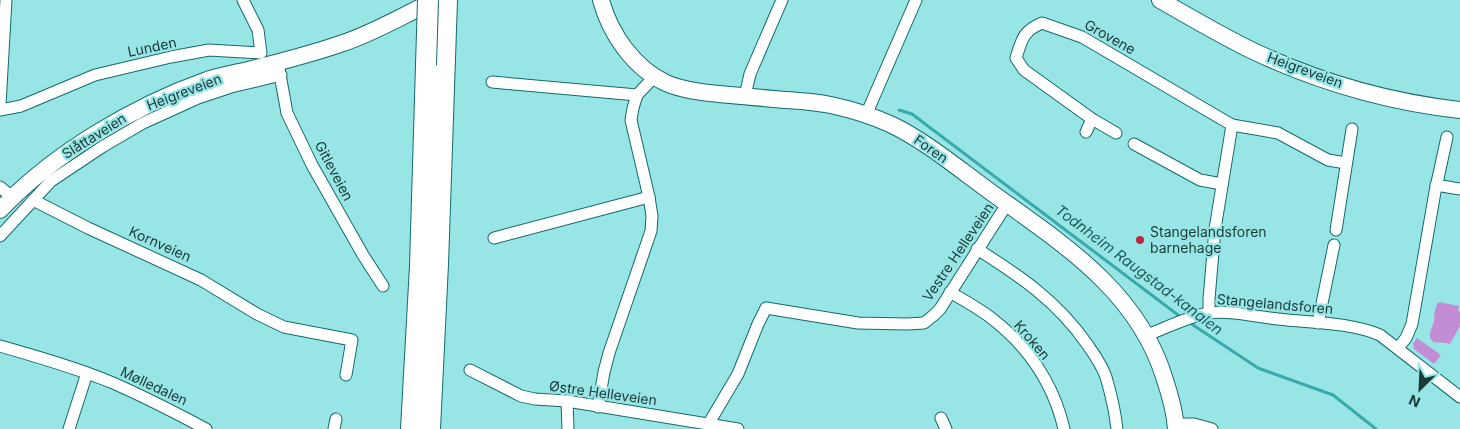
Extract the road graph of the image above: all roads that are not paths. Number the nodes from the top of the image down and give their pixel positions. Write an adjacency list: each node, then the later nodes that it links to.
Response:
1 (6, 0): 10 (street)
2 (243, 0): 17 (street, Lunden)
3 (437, 0): 9 (main road, Heigreveien)
4 (447, 0): 60 (highway)
5 (601, 0): 12 (main road, Foren)
6 (782, 0): 15 (street)
7 (916, 0): 19 (street)
8 (1160, 0): 18 (main road, Heigreveien)
9 (427, 2): 11 (main road, Heigreveien); 59 (highway, bridge)
10 (1, 65): 16 (street)
11 (279, 69): 31 (main road, Heigreveien); 33 (street, Slåttaveien); 41 (street, Gitleveien)
12 (655, 76): 14 (street); 15 (main road, Foren)
13 (492, 82): 14 (street)
14 (637, 95): 32 (street)
15 (745, 96): 19 (main road, Foren)
16 (0, 106)
17 (0, 110)
18 (1460, 110)
19 (866, 114): 34 (main road, Foren)
20 (1092, 119): 21 (street, Grovene); 23 (street); 24 (street, Grovene)
21 (1232, 125): 27 (street, Grovene); 28 (street)
22 (1352, 129): 27 (street)
23 (1086, 132)
24 (1116, 133)
25 (1447, 137): 29 (street)
26 (1134, 144): 28 (street)
27 (1346, 163): 36 (street)
28 (1222, 184): 43 (street)
29 (1436, 185): 30 (street); 47 (street)
30 (1460, 188)
31 (6, 192): 35 (main road, Heigreveien)
32 (650, 197): 38 (street); 53 (street)
33 (32, 200): 37 (street, Slåttaveien); 50 (street, Kornveien)
34 (1008, 204): 40 (street, Vestre Helleveien); 45 (main road, Foren)
35 (0, 210)
36 (1336, 230)
37 (0, 236)
38 (494, 238)
39 (1334, 245): 44 (street)
40 (977, 250): 42 (street, Vestre Helleveien); 65 (street)
41 (383, 286)
42 (950, 292): 55 (street, Vestre Helleveien); 64 (street, Kroken)
43 (1209, 313): 44 (street, Stangelandsforen); 45 (street, Stangelandsforen)
44 (1318, 323): 47 (street, Stangelandsforen)
45 (1147, 335): 56 (main road, Foren)
46 (0, 346): 49 (street, Mølledalen)
47 (1398, 348): 51 (street, Stangelandsforen)
48 (470, 370): 52 (street, Østre Helleveien)
49 (87, 374): 57 (street); 58 (street, Mølledalen)
50 (346, 375)
51 (1460, 397)
52 (567, 401): 53 (street, Østre Helleveien); 61 (street)
53 (598, 407): 55 (street, Østre Helleveien)
54 (941, 418): 63 (street)
55 (709, 424): 62 (street, Østre Helleveien)
56 (1176, 426): 66 (street)
57 (69, 429)
58 (206, 429)
59 (411, 429)
60 (430, 429)
61 (568, 429)
62 (738, 429)
63 (946, 429)
64 (1064, 429)
65 (1117, 429)
66 (1212, 429)

